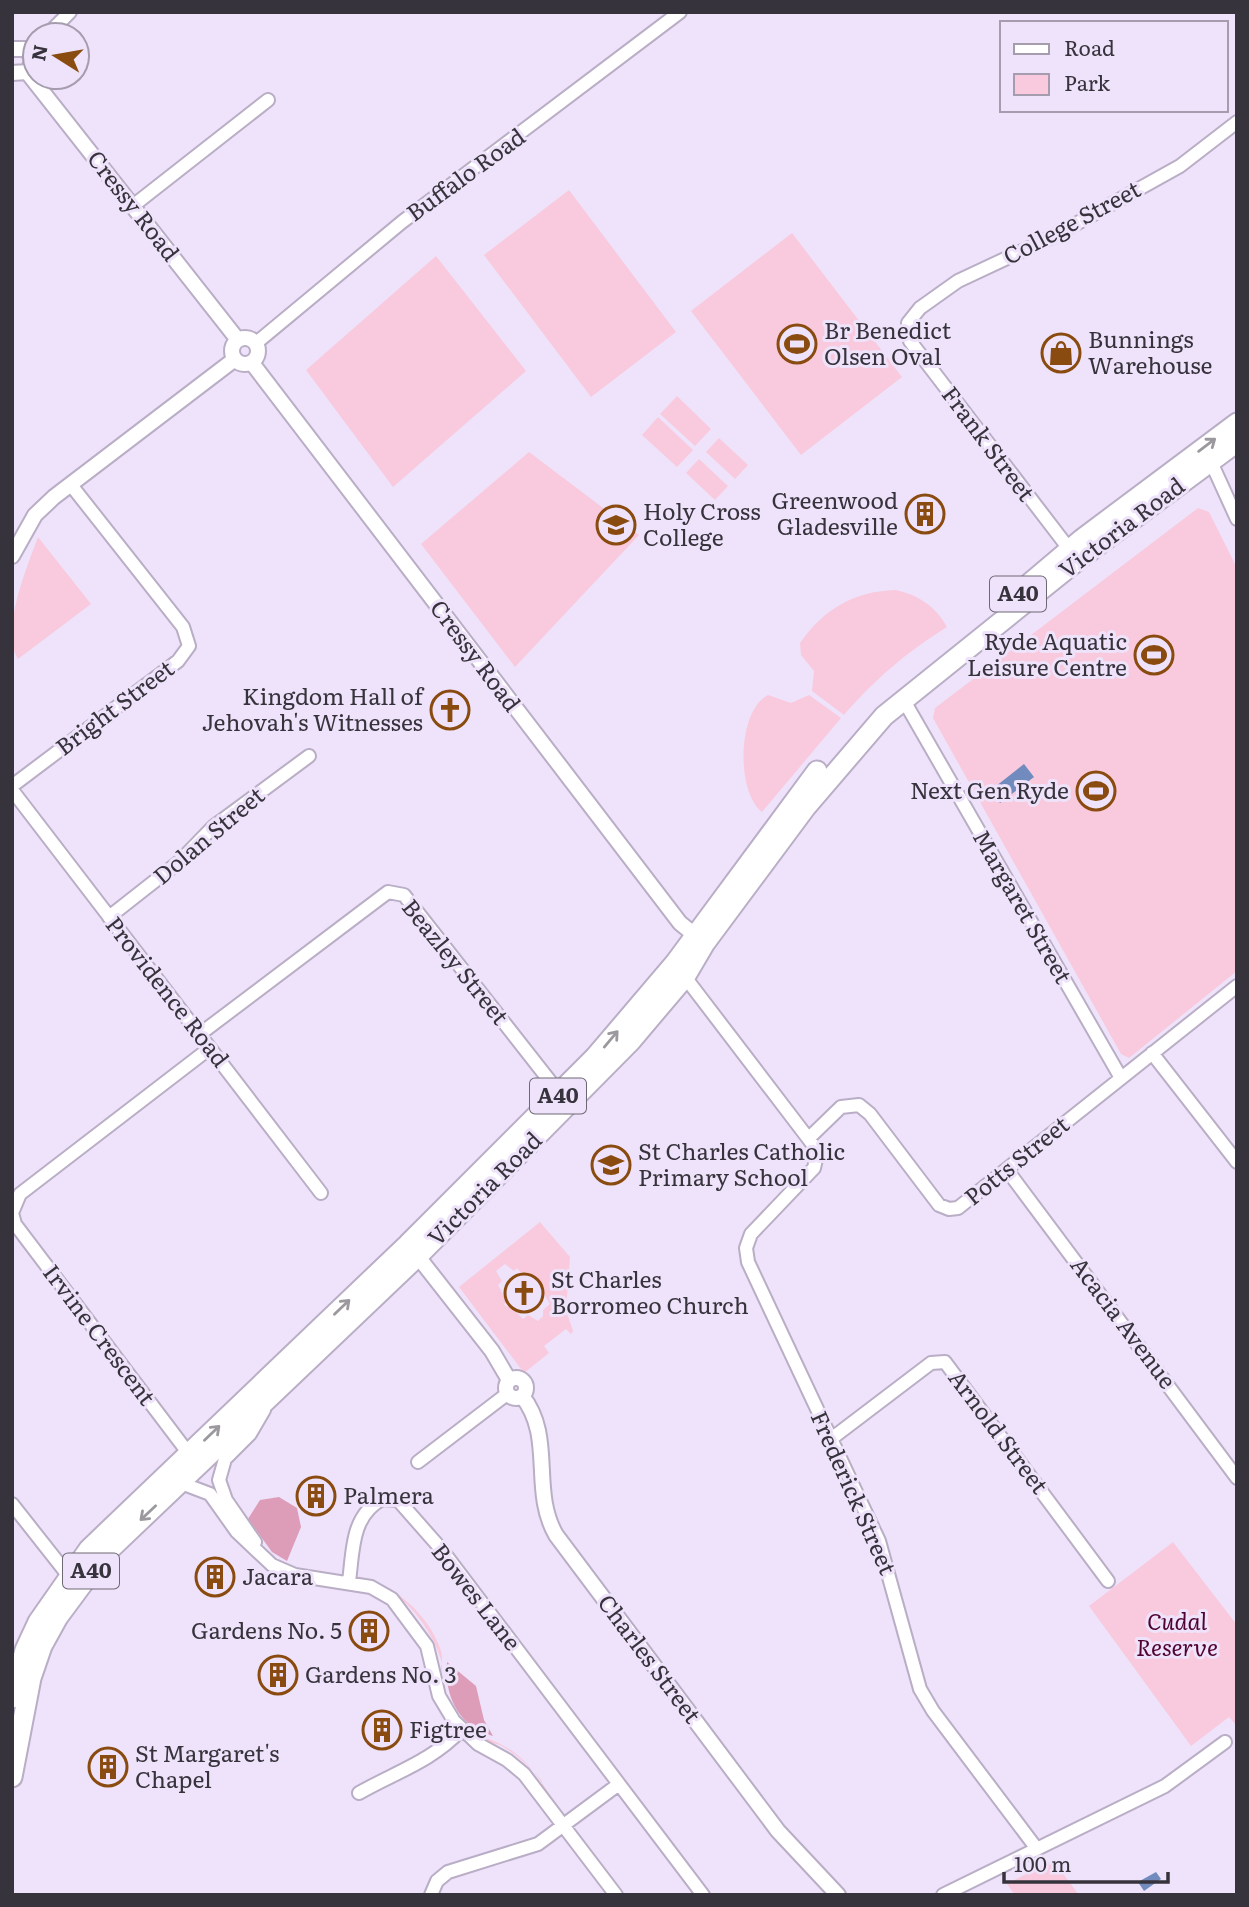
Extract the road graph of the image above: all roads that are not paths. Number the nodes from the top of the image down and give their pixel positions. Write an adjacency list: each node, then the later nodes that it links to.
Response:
1 (680, 12): 8 (street, Buffalo Road)
2 (20, 72): 5 (street, Cressy Road)
3 (268, 100): 5 (street)
4 (1237, 122): 6 (street, College Street)
5 (134, 205): 7 (street, Cressy Road)
6 (908, 323): 16 (street, Frank Street)
7 (238, 340): 8 (street); 9 (street)
8 (256, 344): 10 (street)
9 (235, 359): 10 (street); 14 (street)
10 (252, 363): 22 (street, Cressy Road)
11 (1237, 423): 16 (highway, Victoria Road / A40, one-way to 11)
12 (1237, 442): 13 (highway, Victoria Road / A40)
13 (1211, 462): 15 (street); 16 (highway, Victoria Road / A40)
14 (71, 485): 17 (street); 20 (street, Bright Street)
15 (1237, 519)
16 (1074, 555): 18 (highway, Victoria Road / A40); 22 (highway, Victoria Road / A40)
17 (12, 556)
18 (903, 699): 22 (highway, Victoria Road / A40); 28 (street, Margaret Street)
19 (309, 756): 21 (street, Dolan Street)
20 (12, 788): 21 (street, Providence Road)
21 (109, 917): 25 (street, Providence Road)
22 (699, 939): 23 (highway, Victoria Road / A40); 29 (highway, Victoria Road / A40, one-way to 22)
23 (685, 977): 30 (street); 35 (highway, Victoria Road / A40)
24 (1237, 986): 27 (street, Potts Street)
25 (200, 1034): 26 (street, Providence Road); 29 (street, Beazley Street)
26 (210, 1048): 33 (street, Providence Road); 34 (street, Irvine Crescent)
27 (1152, 1053): 28 (street, Potts Street); 31 (street)
28 (1121, 1078): 32 (street, Potts Street)
29 (560, 1094): 35 (highway, Victoria Road / A40)
30 (809, 1138): 32 (street, Potts Street); 38 (street, Frederick Street)
31 (1237, 1162)
32 (1007, 1170): 41 (street, Acacia Avenue)
33 (321, 1193)
34 (12, 1213): 39 (street, Irvine Crescent)
35 (413, 1250): 36 (street); 37 (highway, Victoria Road / A40); 39 (highway, Victoria Road / A40, one-way to 35)
36 (508, 1387): 40 (street); 59 (street, Charles Street)
37 (272, 1397): 42 (highway, Victoria Road / A40); 44 (street)
38 (831, 1439): 46 (street, Arnold Street); 55 (street, Frederick Street)
39 (189, 1454): 45 (highway, Victoria Road / A40)
40 (418, 1462)
41 (1237, 1478)
42 (181, 1483): 44 (street); 51 (highway, Victoria Road / A40, one-way to 51)
43 (12, 1504): 45 (street)
44 (272, 1565): 47 (street)
45 (68, 1574): 48 (highway, Victoria Road / A40)
46 (1108, 1581)
47 (349, 1582): 49 (street); 52 (street, Bowes Lane)
48 (12, 1698)
49 (461, 1730): 53 (street); 54 (street)
50 (1225, 1742): 55 (street)
51 (12, 1777)
52 (619, 1784): 54 (street); 58 (street, Bowes Lane)
53 (359, 1793)
54 (564, 1826): 56 (street); 57 (street)
55 (1037, 1849): 60 (street)
56 (431, 1895)
57 (616, 1895)
58 (703, 1895)
59 (838, 1895)
60 (943, 1895)

